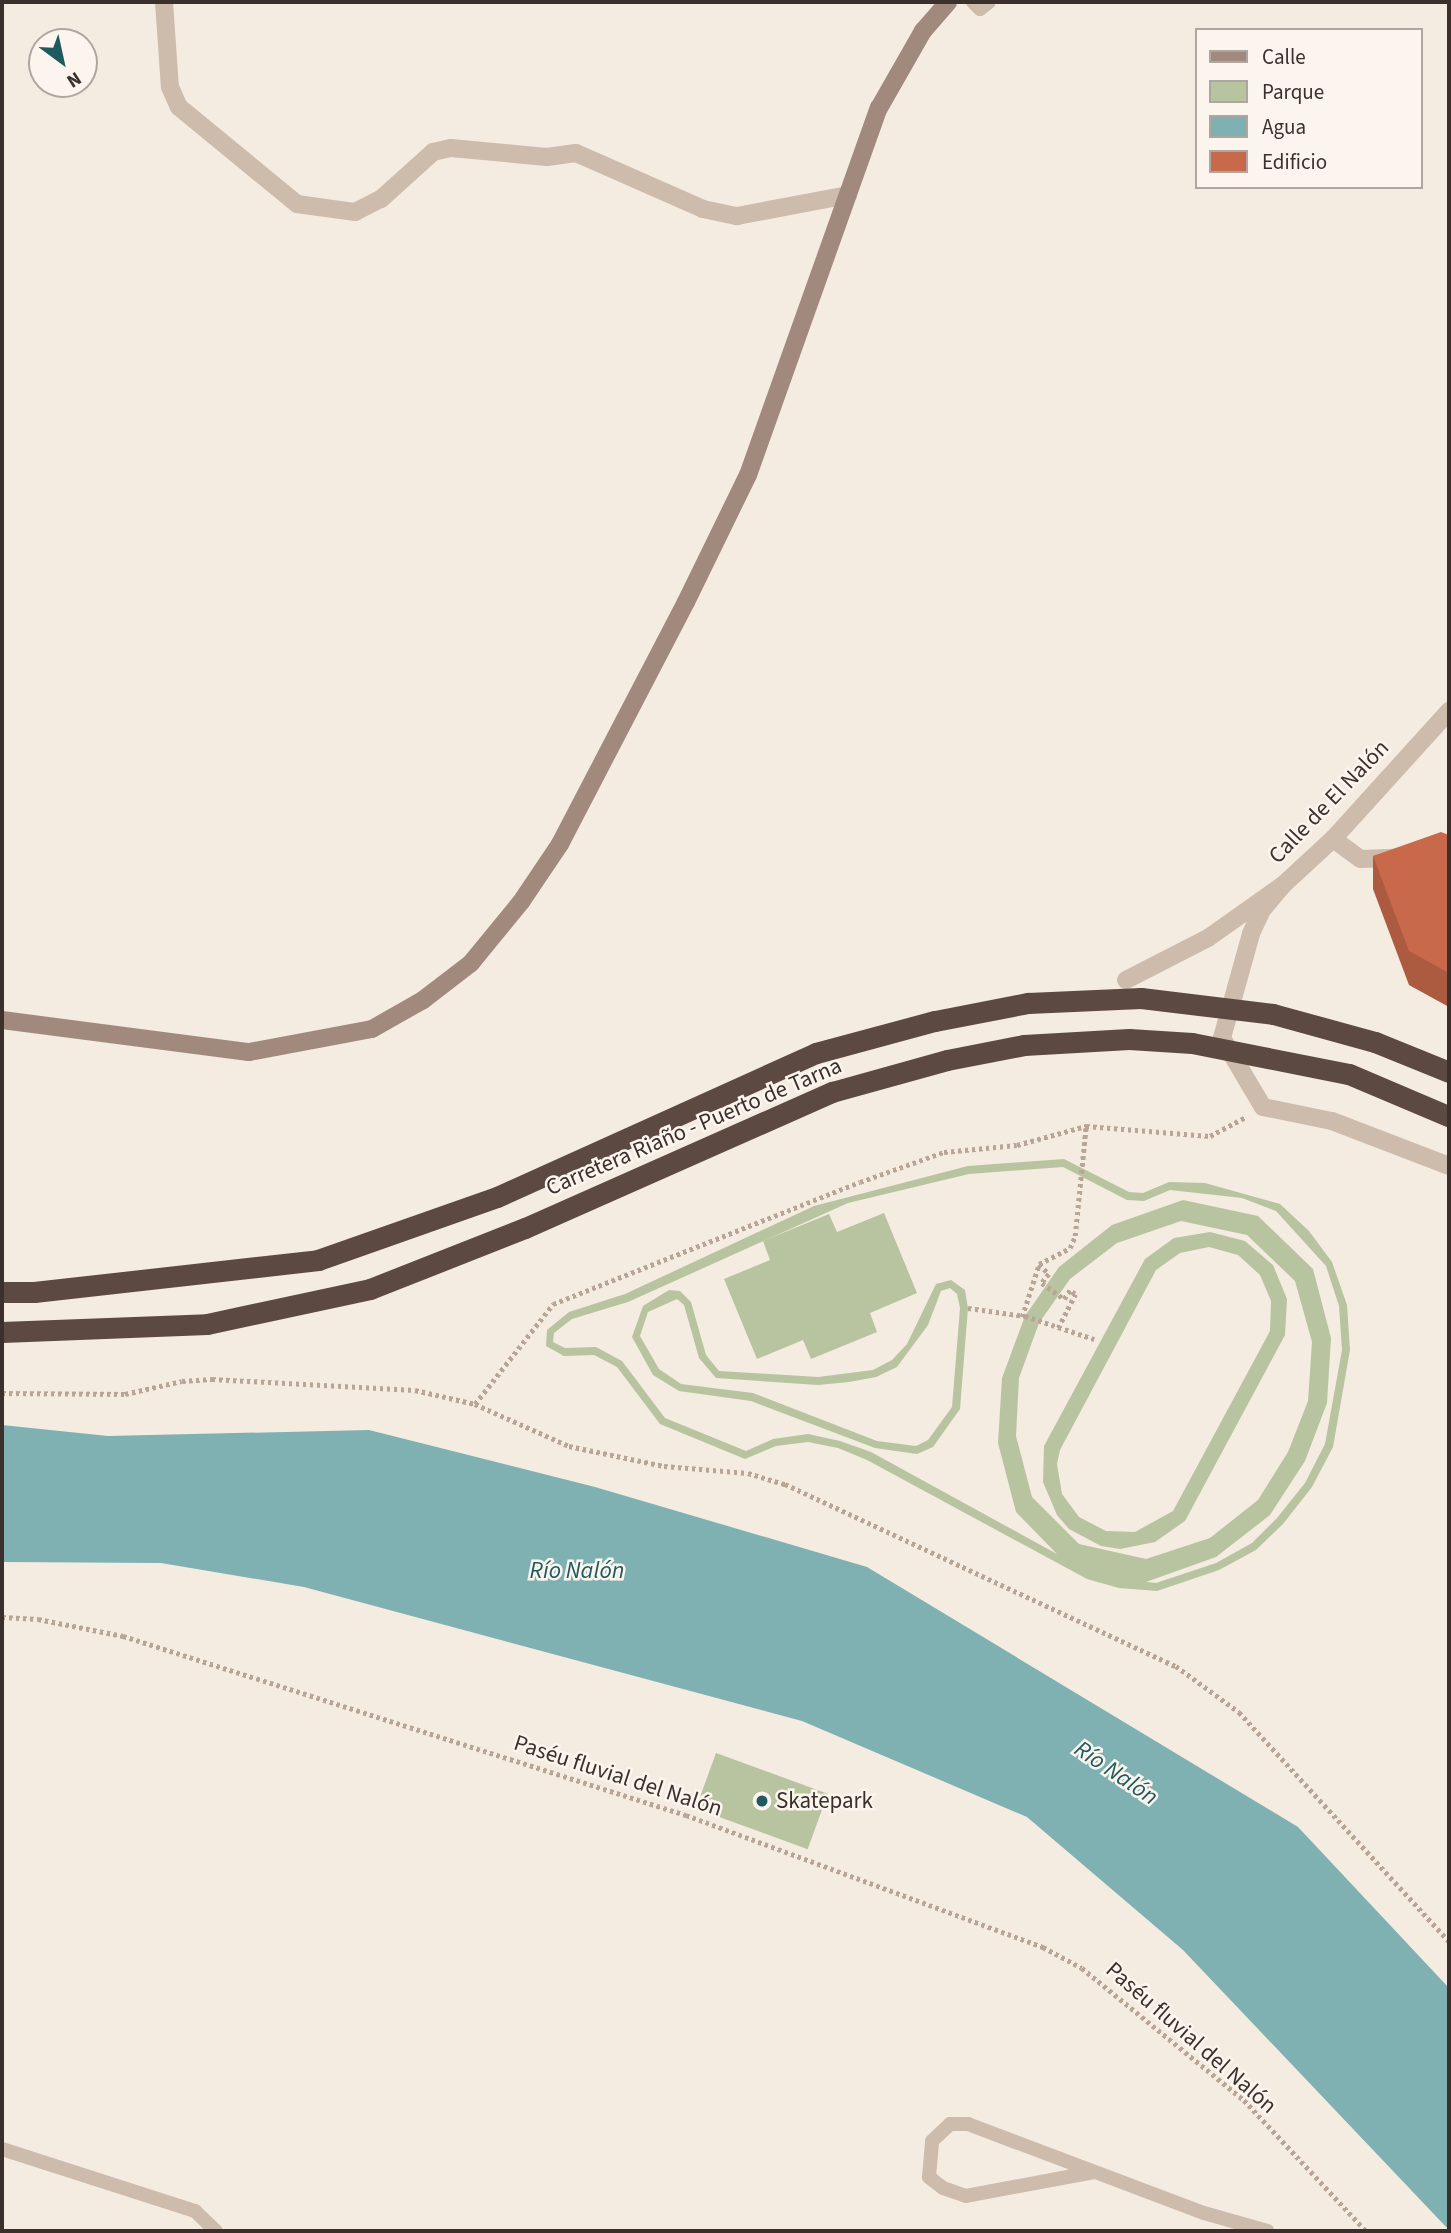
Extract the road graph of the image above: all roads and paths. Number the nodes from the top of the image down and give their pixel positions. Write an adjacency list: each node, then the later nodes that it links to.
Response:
1 (164, 2): 5 (street)
2 (948, 2): 5 (main road)
3 (973, 2): 4 (lane)
4 (989, 2)
5 (848, 195): 11 (main road)
6 (1449, 711): 7 (street, Calle de El Nalón)
7 (1333, 839): 8 (street); 9 (street, Calle de El Nalón)
8 (1417, 852)
9 (1283, 885): 10 (street, Calle de El Nalón); 13 (street)
10 (1126, 980)
11 (2, 1020)
12 (1449, 1072): 18 (highway, Carretera Riaño - Puerto de Tarna, bridge)
13 (1263, 1107): 15 (path); 16 (street)
14 (1449, 1116): 22 (highway, Carretera Riaño - Puerto de Tarna, bridge)
15 (1086, 1126): 17 (path); 25 (path)
16 (1449, 1166)
17 (1039, 1264): 20 (path); 21 (path)
18 (2, 1292)
19 (968, 1308): 20 (path)
20 (1022, 1317): 21 (path)
21 (1058, 1328): 23 (path)
22 (2, 1332)
23 (1094, 1339)
24 (2, 1393): 25 (path)
25 (475, 1404): 27 (path)
26 (2, 1617): 32 (path, Paséu fluvial del Nalón)
27 (1449, 1941)
28 (2, 2149): 30 (lane)
29 (1094, 2172): 29 (lane); 31 (lane)
30 (216, 2231)
31 (1267, 2231)
32 (1366, 2231)

